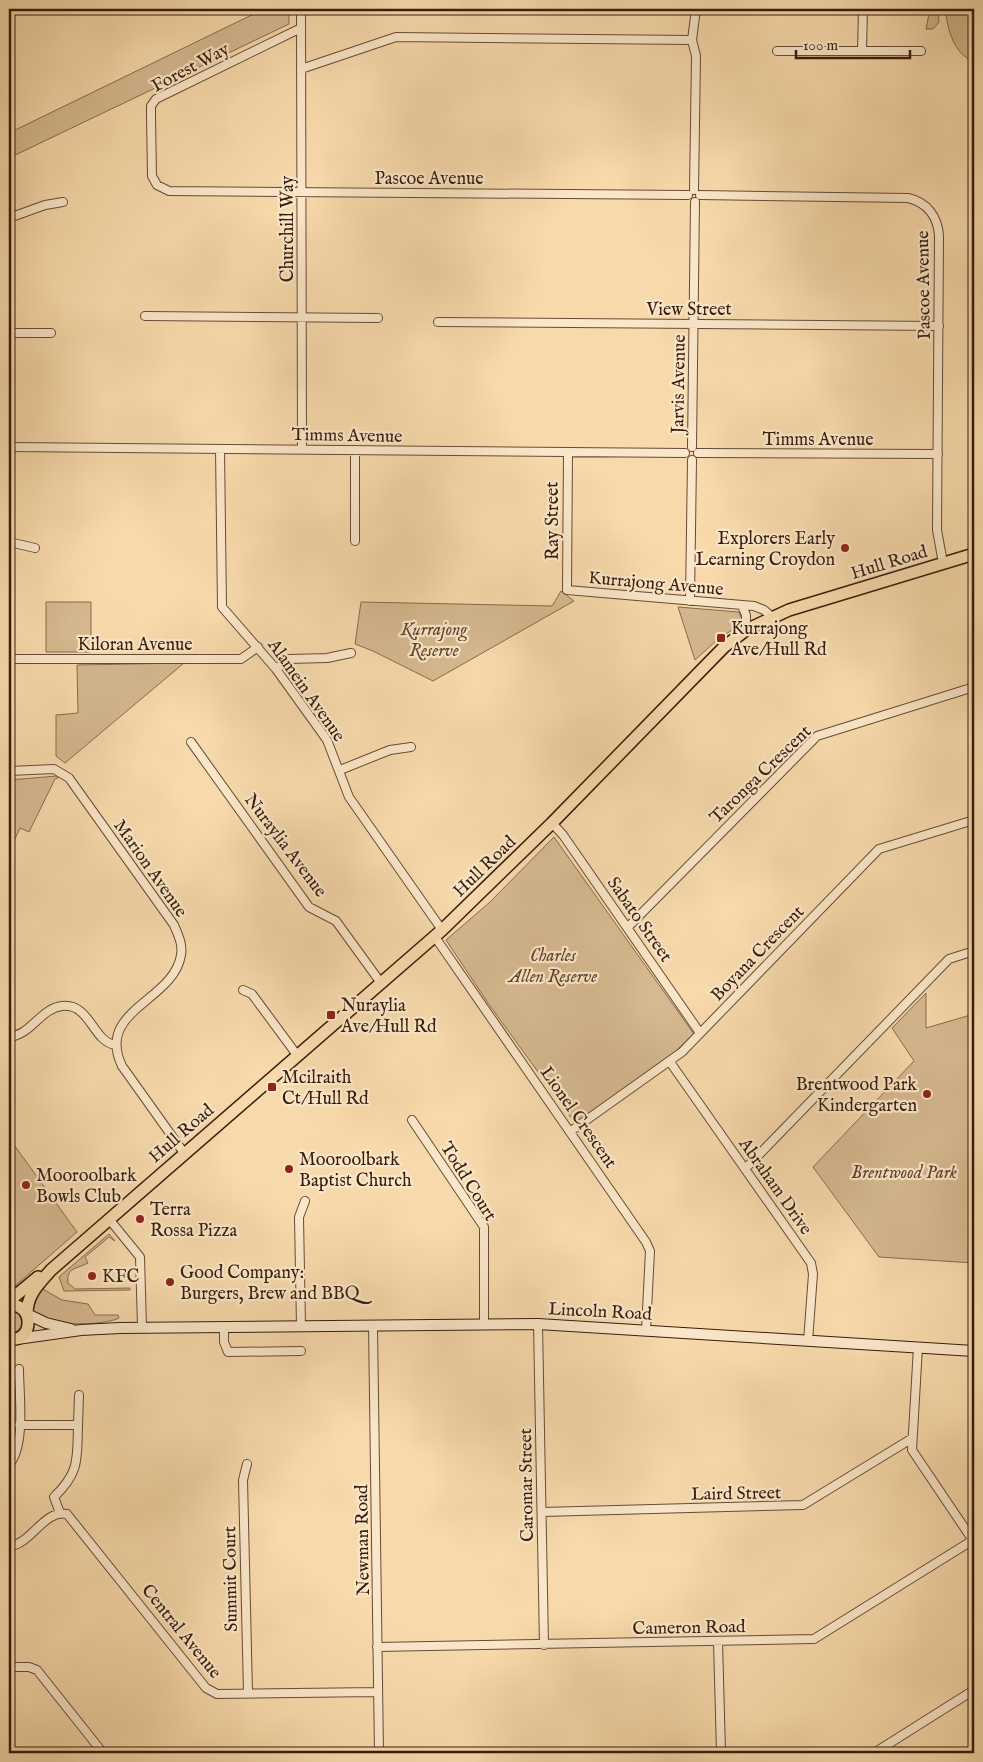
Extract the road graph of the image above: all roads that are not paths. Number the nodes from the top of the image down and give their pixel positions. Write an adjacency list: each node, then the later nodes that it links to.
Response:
1 (301, 9): 4 (street, Churchill Way)
2 (696, 9): 5 (street)
3 (863, 9): 7 (street)
4 (301, 28): 9 (street, Churchill Way); 10 (street, Forest Way)
5 (692, 40): 9 (street); 12 (street)
6 (777, 51): 7 (street)
7 (862, 51): 8 (street)
8 (921, 51)
9 (301, 69): 11 (street, Churchill Way)
10 (169, 191): 11 (street, Pascoe Avenue)
11 (302, 192): 12 (street, Pascoe Avenue); 16 (street, Churchill Way)
12 (694, 193): 19 (street, Jarvis Avenue); 20 (street, Pascoe Avenue)
13 (63, 202): 14 (street)
14 (9, 218)
15 (145, 316): 16 (street)
16 (302, 318): 17 (street); 26 (street, Churchill Way)
17 (378, 318)
18 (438, 322): 19 (street, View Street)
19 (694, 324): 20 (street, View Street); 24 (street, Jarvis Avenue)
20 (939, 326): 31 (street, Pascoe Avenue)
21 (9, 333): 22 (street)
22 (51, 333)
23 (9, 447): 25 (street, Timms Avenue)
24 (692, 447): 29 (street); 30 (street)
25 (220, 449): 26 (street, Timms Avenue); 43 (street, Alamein Avenue)
26 (302, 449): 27 (street, Timms Avenue)
27 (355, 450): 28 (street, Timms Avenue); 33 (street)
28 (568, 452): 29 (street, Timms Avenue); 38 (street, Ray Street)
29 (685, 453): 32 (street)
30 (698, 453): 31 (street, Timms Avenue); 32 (street)
31 (938, 454): 37 (street, Pascoe Avenue)
32 (692, 460): 39 (street, Jarvis Avenue)
33 (355, 541)
34 (9, 542): 35 (street)
35 (35, 548)
36 (974, 554): 37 (main road, Hull Road)
37 (943, 563): 41 (main road, Hull Road)
38 (567, 590): 39 (street, Kurrajong Avenue)
39 (690, 601): 40 (street, Kurrajong Avenue)
40 (742, 606): 41 (street, Kurrajong Avenue); 42 (street, Kurrajong Avenue)
41 (772, 617): 42 (main road, Hull Road)
42 (746, 630): 53 (main road, Hull Road)
43 (258, 647): 45 (street, Kiloran Avenue); 46 (street, Alamein Avenue)
44 (351, 653): 46 (street)
45 (9, 659)
46 (276, 669): 50 (street, Alamein Avenue)
47 (974, 687): 54 (street, Taronga Crescent)
48 (191, 742): 57 (street, Nuraylia Avenue)
49 (411, 747): 50 (street)
50 (340, 770): 55 (street, Alamein Avenue)
51 (9, 772): 61 (street, Marion Avenue)
52 (974, 820): 59 (street, Boyana Crescent)
53 (552, 823): 54 (street, Sabato Street); 55 (main road, Hull Road)
54 (628, 927): 59 (street, Sabato Street)
55 (439, 933): 57 (main road, Hull Road); 65 (street, Lionel Crescent)
56 (974, 951): 67 (street)
57 (381, 983): 62 (main road, Hull Road)
58 (243, 990): 62 (street)
59 (700, 1034): 63 (street, Boyana Crescent)
60 (9, 1037): 61 (street)
61 (116, 1045): 66 (street)
62 (297, 1055): 66 (main road, Hull Road)
63 (670, 1062): 65 (street, Boyana Crescent); 67 (street, Abraham Drive)
64 (412, 1120): 73 (street, Todd Court)
65 (571, 1131): 80 (street, Lionel Crescent)
66 (184, 1153): 69 (main road, Hull Road)
67 (745, 1169): 82 (street, Abraham Drive)
68 (304, 1201): 75 (street)
69 (109, 1220): 70 (main road, Hull Road); 77 (street)
70 (51, 1270): 71 (main road, Hull Road); 72 (main road, Hull Road)
71 (9, 1303): 72 (main road)
72 (27, 1314): 79 (main road, Lincoln Road); 81 (main road, Hull Road)
73 (484, 1324): 74 (main road, Lincoln Road); 76 (main road, Lincoln Road)
74 (538, 1324): 80 (main road, Lincoln Road); 93 (street, Caromar Street)
75 (300, 1326): 76 (main road, Lincoln Road); 78 (main road, Lincoln Road)
76 (374, 1326): 99 (street, Newman Road)
77 (142, 1327): 78 (main road, Lincoln Road); 79 (main road, Lincoln Road)
78 (224, 1327): 84 (street)
79 (81, 1330): 81 (main road, Lincoln Road)
80 (646, 1330): 82 (main road, Lincoln Road)
81 (13, 1340)
82 (808, 1341): 83 (main road, Lincoln Road)
83 (918, 1347): 85 (main road, Lincoln Road); 90 (street)
84 (301, 1351)
85 (974, 1351)
86 (19, 1368): 88 (street)
87 (79, 1394): 89 (street)
88 (19, 1425): 89 (street); 91 (street)
89 (78, 1425): 94 (street)
90 (911, 1439): 93 (street, Laird Street); 95 (street)
91 (9, 1464)
92 (247, 1464): 103 (street, Summit Court)
93 (542, 1512): 98 (street, Caromar Street)
94 (60, 1513): 96 (street); 103 (street, Central Avenue)
95 (974, 1541): 97 (street, Cameron Road)
96 (9, 1546)
97 (718, 1641): 98 (street, Cameron Road); 106 (street)
98 (544, 1645): 99 (street, Cameron Road)
99 (377, 1647): 102 (street, Newman Road)
100 (9, 1667): 104 (street)
101 (974, 1690): 107 (street)
102 (378, 1692): 103 (street, Central Avenue); 105 (street, Newman Road)
103 (248, 1693)
104 (103, 1753)
105 (379, 1753)
106 (721, 1753)
107 (874, 1753)

